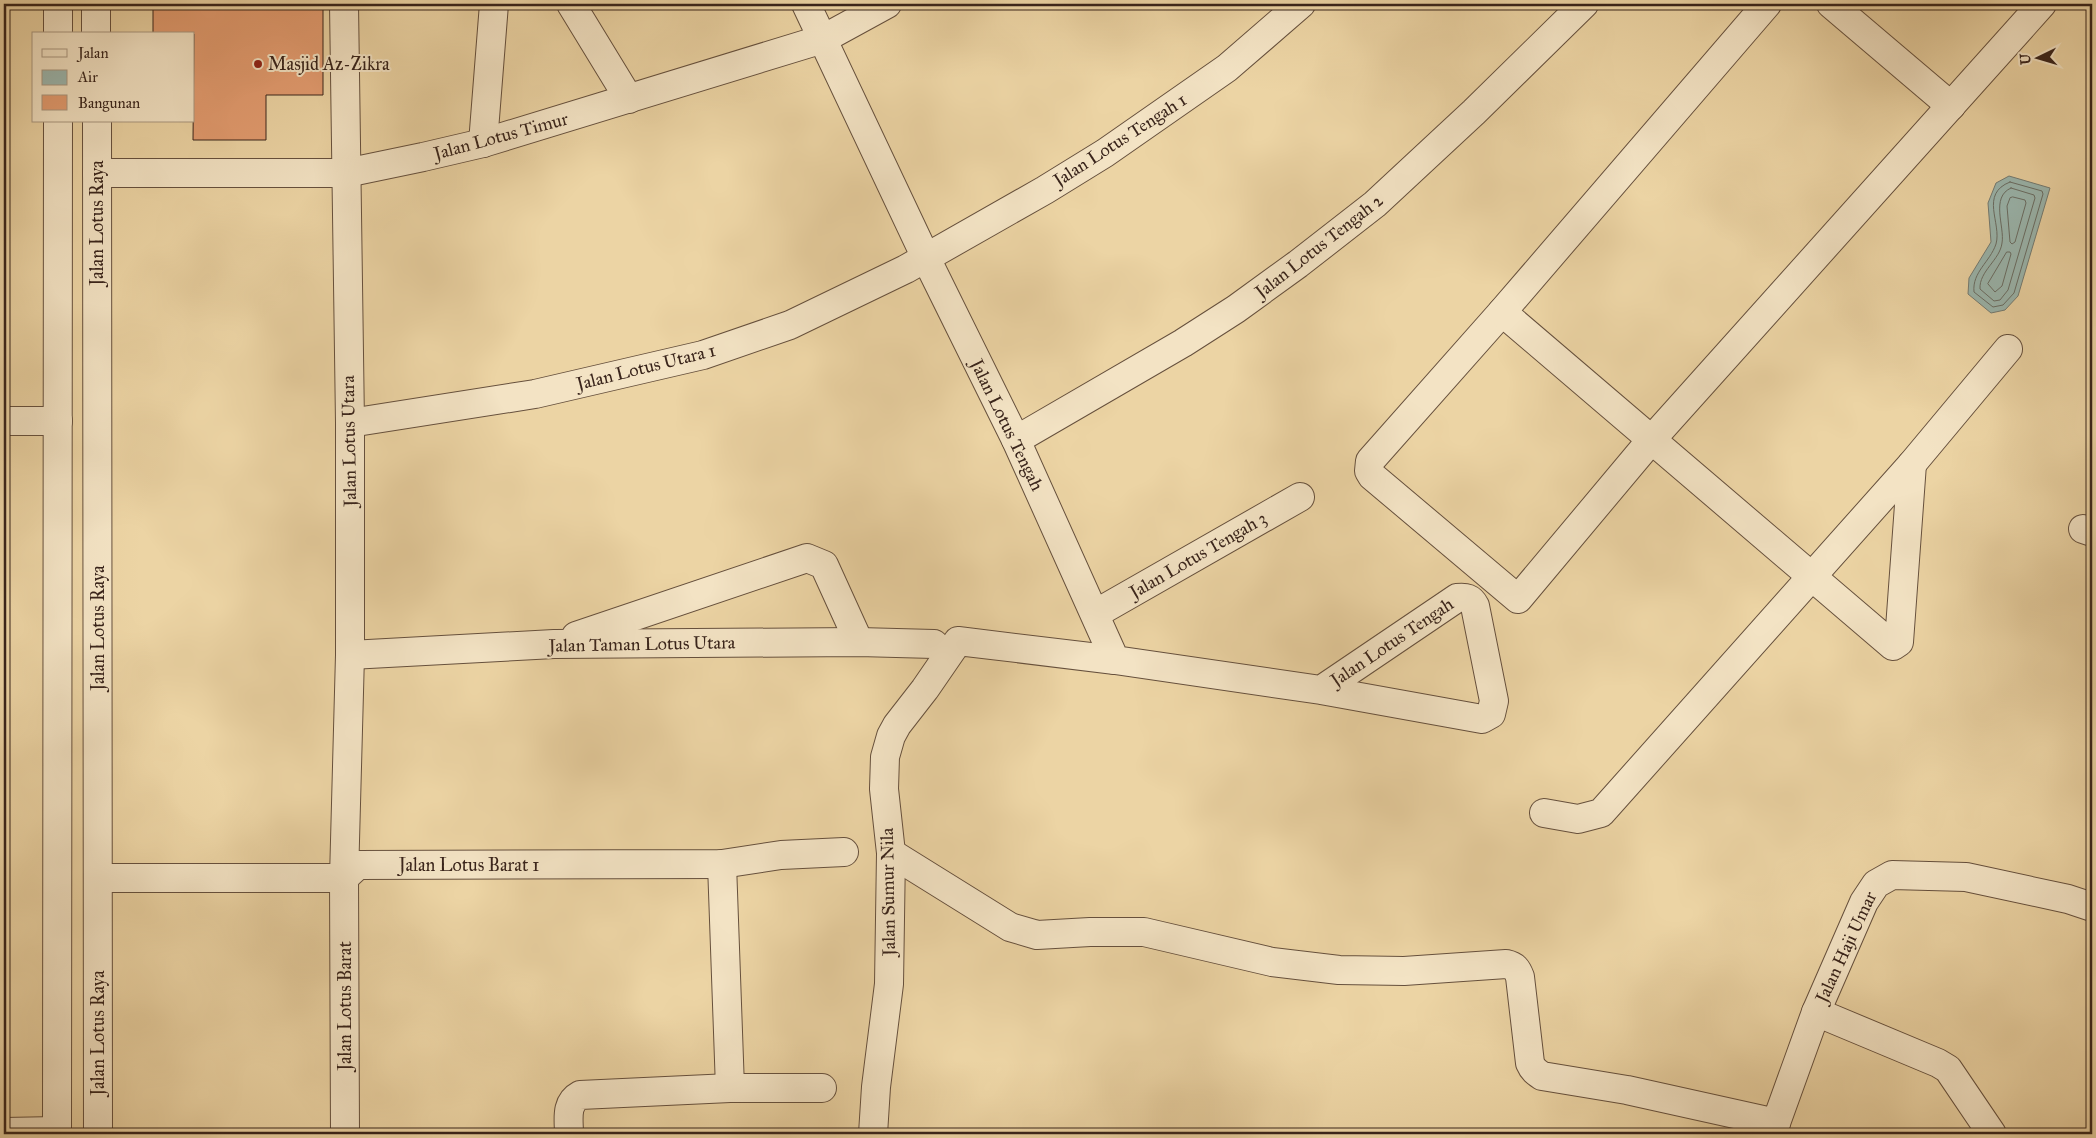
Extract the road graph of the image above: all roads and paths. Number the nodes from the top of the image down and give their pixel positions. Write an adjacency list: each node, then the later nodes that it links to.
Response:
1 (58, 4): 13 (street)
2 (96, 4): 14 (street)
3 (344, 4): 22 (street, Jalan Lotus Utara)
4 (494, 4): 20 (street)
5 (571, 4): 16 (street)
6 (806, 4): 15 (street, Jalan Lotus Tengah)
7 (887, 4): 15 (street, Jalan Lotus Timur)
8 (1301, 4): 23 (street, Jalan Lotus Tengah 1)
9 (1584, 4): 30 (street, Jalan Lotus Tengah 2)
10 (1767, 4): 24 (street)
11 (1831, 4): 17 (street)
12 (2042, 4): 17 (street)
13 (58, 32)
14 (96, 32)
15 (823, 39): 16 (street, Jalan Lotus Timur); 23 (street, Jalan Lotus Tengah)
16 (629, 99): 20 (street, Jalan Lotus Timur)
17 (1951, 106): 29 (street)
18 (58, 122): 27 (street)
19 (97, 122): 21 (street, Jalan Lotus Raya)
20 (483, 143): 22 (street, Jalan Lotus Timur)
21 (97, 173): 22 (street, Jalan Lotus Timur); 45 (street, Jalan Lotus Raya)
22 (346, 173): 28 (street, Jalan Lotus Utara)
23 (926, 258): 28 (street, Jalan Lotus Utara 1); 30 (street, Jalan Lotus Tengah)
24 (1502, 312): 29 (street); 29 (street)
25 (2008, 350): 31 (street)
26 (4, 421): 27 (street)
27 (58, 421): 53 (street)
28 (350, 423): 38 (street, Jalan Lotus Utara)
29 (1652, 439): 33 (street)
30 (1016, 440): 34 (street, Jalan Lotus Tengah)
31 (1912, 464): 33 (street); 33 (street)
32 (1300, 497): 34 (street, Jalan Lotus Tengah 3)
33 (1813, 576): 41 (street)
34 (1095, 614): 39 (street, Jalan Lotus Tengah)
35 (859, 642): 36 (street, Jalan Taman Lotus Utara); 37 (street, Jalan Taman Lotus Utara); 37 (street)
36 (946, 643): 39 (street, Jalan Taman Lotus Utara); 43 (street, Jalan Sumur Nila)
37 (554, 644): 38 (street, Jalan Taman Lotus Utara)
38 (350, 655): 46 (street, Jalan Lotus Utara)
39 (1115, 660): 40 (street, Jalan Lotus Tengah)
40 (1322, 690): 40 (street, Jalan Lotus Tengah)
41 (1544, 813)
42 (844, 852): 44 (street, Jalan Lotus Barat 1)
43 (891, 853): 51 (street); 57 (street, Jalan Sumur Nila)
44 (722, 864): 46 (street, Jalan Lotus Barat 1); 49 (street)
45 (98, 878): 46 (street); 54 (street, Jalan Lotus Raya)
46 (344, 878): 55 (street, Jalan Lotus Barat)
47 (2092, 907): 48 (street, Jalan Haji Umar)
48 (1816, 1012): 51 (street, Jalan Haji Umar); 58 (street)
49 (730, 1088): 50 (street); 56 (street)
50 (822, 1088)
51 (1774, 1129)
52 (4, 1132): 53 (street)
53 (57, 1133)
54 (98, 1134)
55 (345, 1134)
56 (569, 1134)
57 (873, 1134)
58 (1992, 1134)

